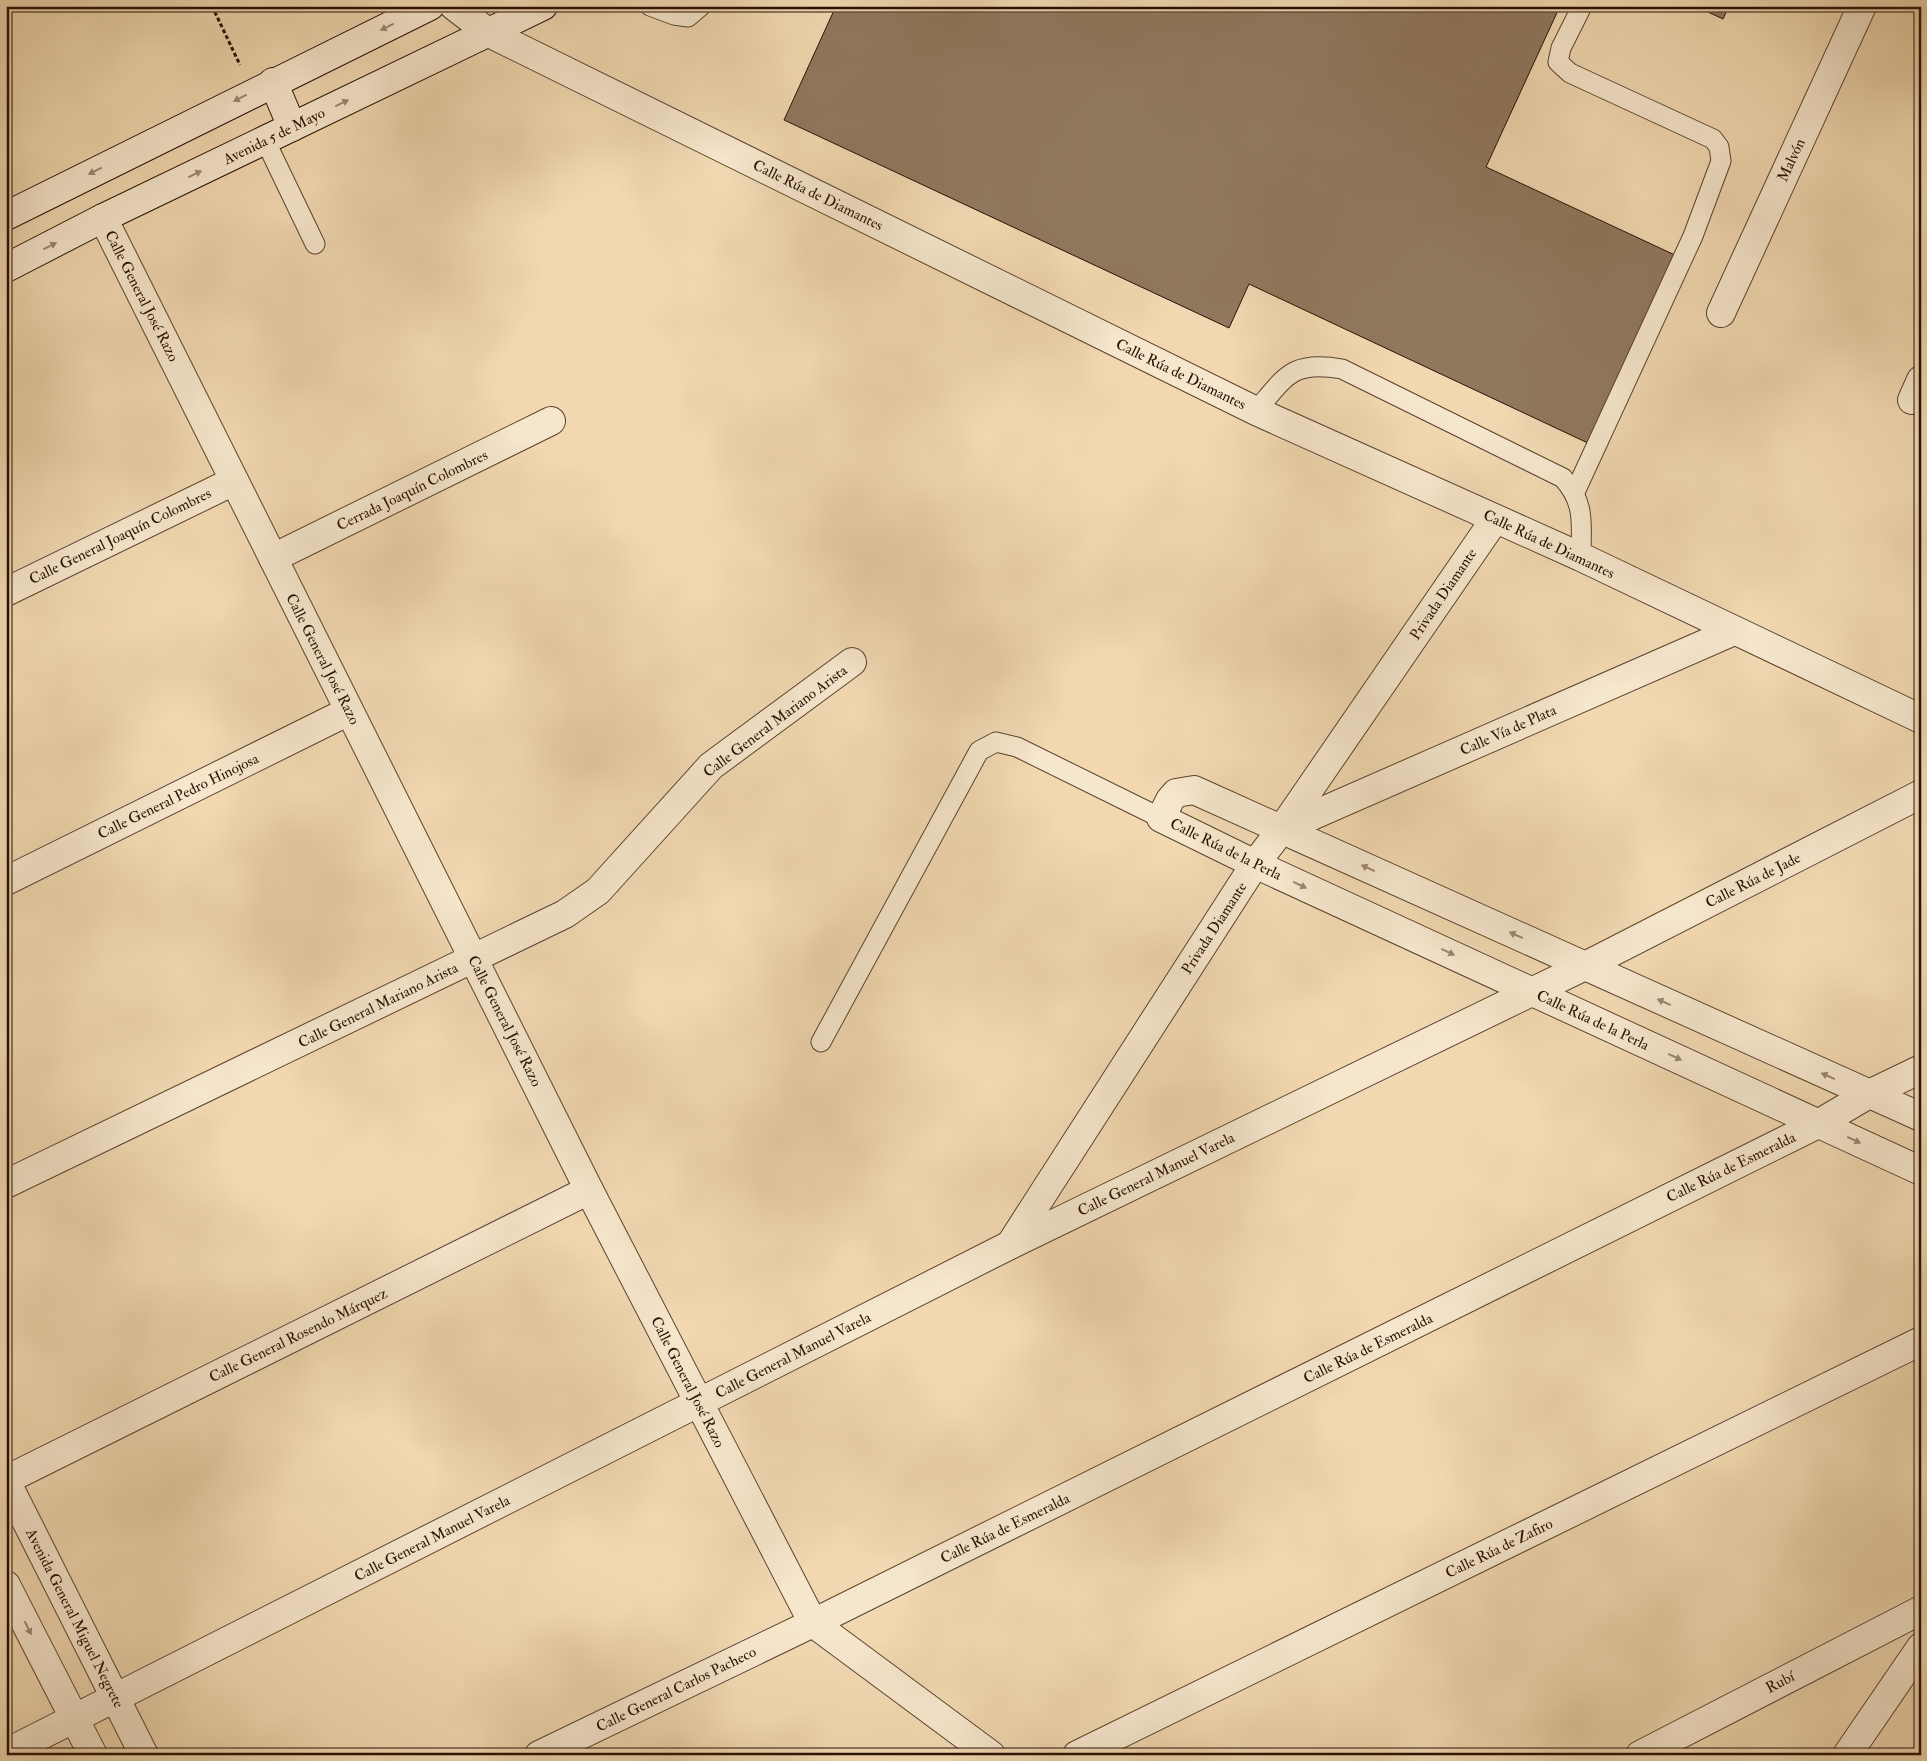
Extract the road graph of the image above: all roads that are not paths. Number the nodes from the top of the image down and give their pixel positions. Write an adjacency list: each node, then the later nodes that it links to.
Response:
1 (430, 6): 9 (street, one-way to 9)
2 (454, 6): 8 (street, Calle Rúa de Diamantes)
3 (543, 6): 8 (street, Avenida 5 de Mayo)
4 (650, 6): 5 (lane)
5 (702, 6)
6 (1582, 6): 20 (lane)
7 (1862, 6): 16 (street, Malvón)
8 (489, 33): 10 (street, Avenida 5 de Mayo, one-way to 8); 17 (street, Calle Rúa de Diamantes)
9 (263, 87): 10 (street); 12 (street, one-way to 12)
10 (292, 127): 11 (street, Avenida 5 de Mayo)
11 (265, 140): 13 (street, Avenida 5 de Mayo, one-way to 11); 14 (lane)
12 (6, 216)
13 (103, 218): 15 (street, Avenida 5 de Mayo, one-way to 13); 19 (street, Calle General José Razo)
14 (315, 244)
15 (6, 268)
16 (1721, 313)
17 (1256, 411): 20 (lane); 21 (street, Calle Rúa de Diamantes)
18 (551, 421): 23 (street, Cerrada Joaquín Colombres)
19 (234, 481): 23 (street, Calle General José Razo); 24 (street, Calle General Joaquín Colombres)
20 (1575, 492): 22 (lane)
21 (1495, 518): 22 (street, Calle Rúa de Diamantes); 31 (street, Privada Diamante)
22 (1581, 557): 25 (street, Calle Rúa de Diamantes)
23 (273, 558): 27 (street, Calle General José Razo)
24 (6, 592)
25 (1734, 631): 28 (street, Calle Rúa de Diamantes); 31 (street, Calle Vía de Plata)
26 (852, 662): 34 (street, Calle General Mariano Arista)
27 (349, 711): 33 (street, Calle General Pedro Hinojosa); 34 (street, Calle General José Razo)
28 (1921, 719)
29 (1921, 794): 35 (street, Calle Rúa de Jade)
30 (1161, 818): 31 (street, Calle Rúa de la Perla); 32 (street, Calle Rúa de la Perla); 37 (lane)
31 (1282, 829): 32 (street, Privada Diamante); 35 (street, Calle Rúa de la Perla, one-way to 31)
32 (1255, 864): 36 (street, Calle Rúa de la Perla, one-way to 36); 45 (street, Privada Diamante)
33 (6, 881)
34 (474, 959): 43 (street, Calle General Mariano Arista); 44 (street, Calle General José Razo)
35 (1585, 966): 36 (street, Calle General Manuel Varela); 39 (street, Calle Rúa de la Perla, one-way to 35)
36 (1532, 991): 41 (street, Calle Rúa de la Perla, one-way to 41); 45 (street, Calle General Manuel Varela)
37 (821, 1042)
38 (1921, 1069): 39 (street, Calle Rúa de Esmeralda)
39 (1869, 1094): 40 (street, Calle Rúa de la Perla); 41 (street, Calle Rúa de Esmeralda)
40 (1921, 1117)
41 (1818, 1124): 42 (street, Calle Rúa de la Perla, one-way to 42); 51 (street, Calle Rúa de Esmeralda)
42 (1921, 1171)
43 (6, 1184)
44 (589, 1190): 47 (street, Calle General José Razo); 48 (street, Calle General Rosendo Márquez)
45 (1010, 1245): 47 (street, Calle General Manuel Varela)
46 (1921, 1341): 60 (street, Calle Rúa de Zafiro)
47 (699, 1402): 51 (street, Calle General José Razo); 53 (street, Calle General Manuel Varela)
48 (6, 1481): 53 (street, Avenida General Miguel Negrete)
49 (6, 1585): 54 (street, one-way to 54)
50 (1921, 1610): 61 (street, Rubí)
51 (813, 1623): 58 (street, Calle General Carlos Pacheco); 59 (street, Calle General José Razo)
52 (1921, 1647): 62 (street)
53 (116, 1699): 54 (street, Calle General Manuel Varela); 57 (street, Avenida General Miguel Negrete)
54 (75, 1720): 55 (street, Calle General Manuel Varela); 56 (street)
55 (6, 1752)
56 (93, 1755)
57 (144, 1755)
58 (539, 1755)
59 (991, 1755)
60 (1078, 1755)
61 (1640, 1755)
62 (1847, 1755)

